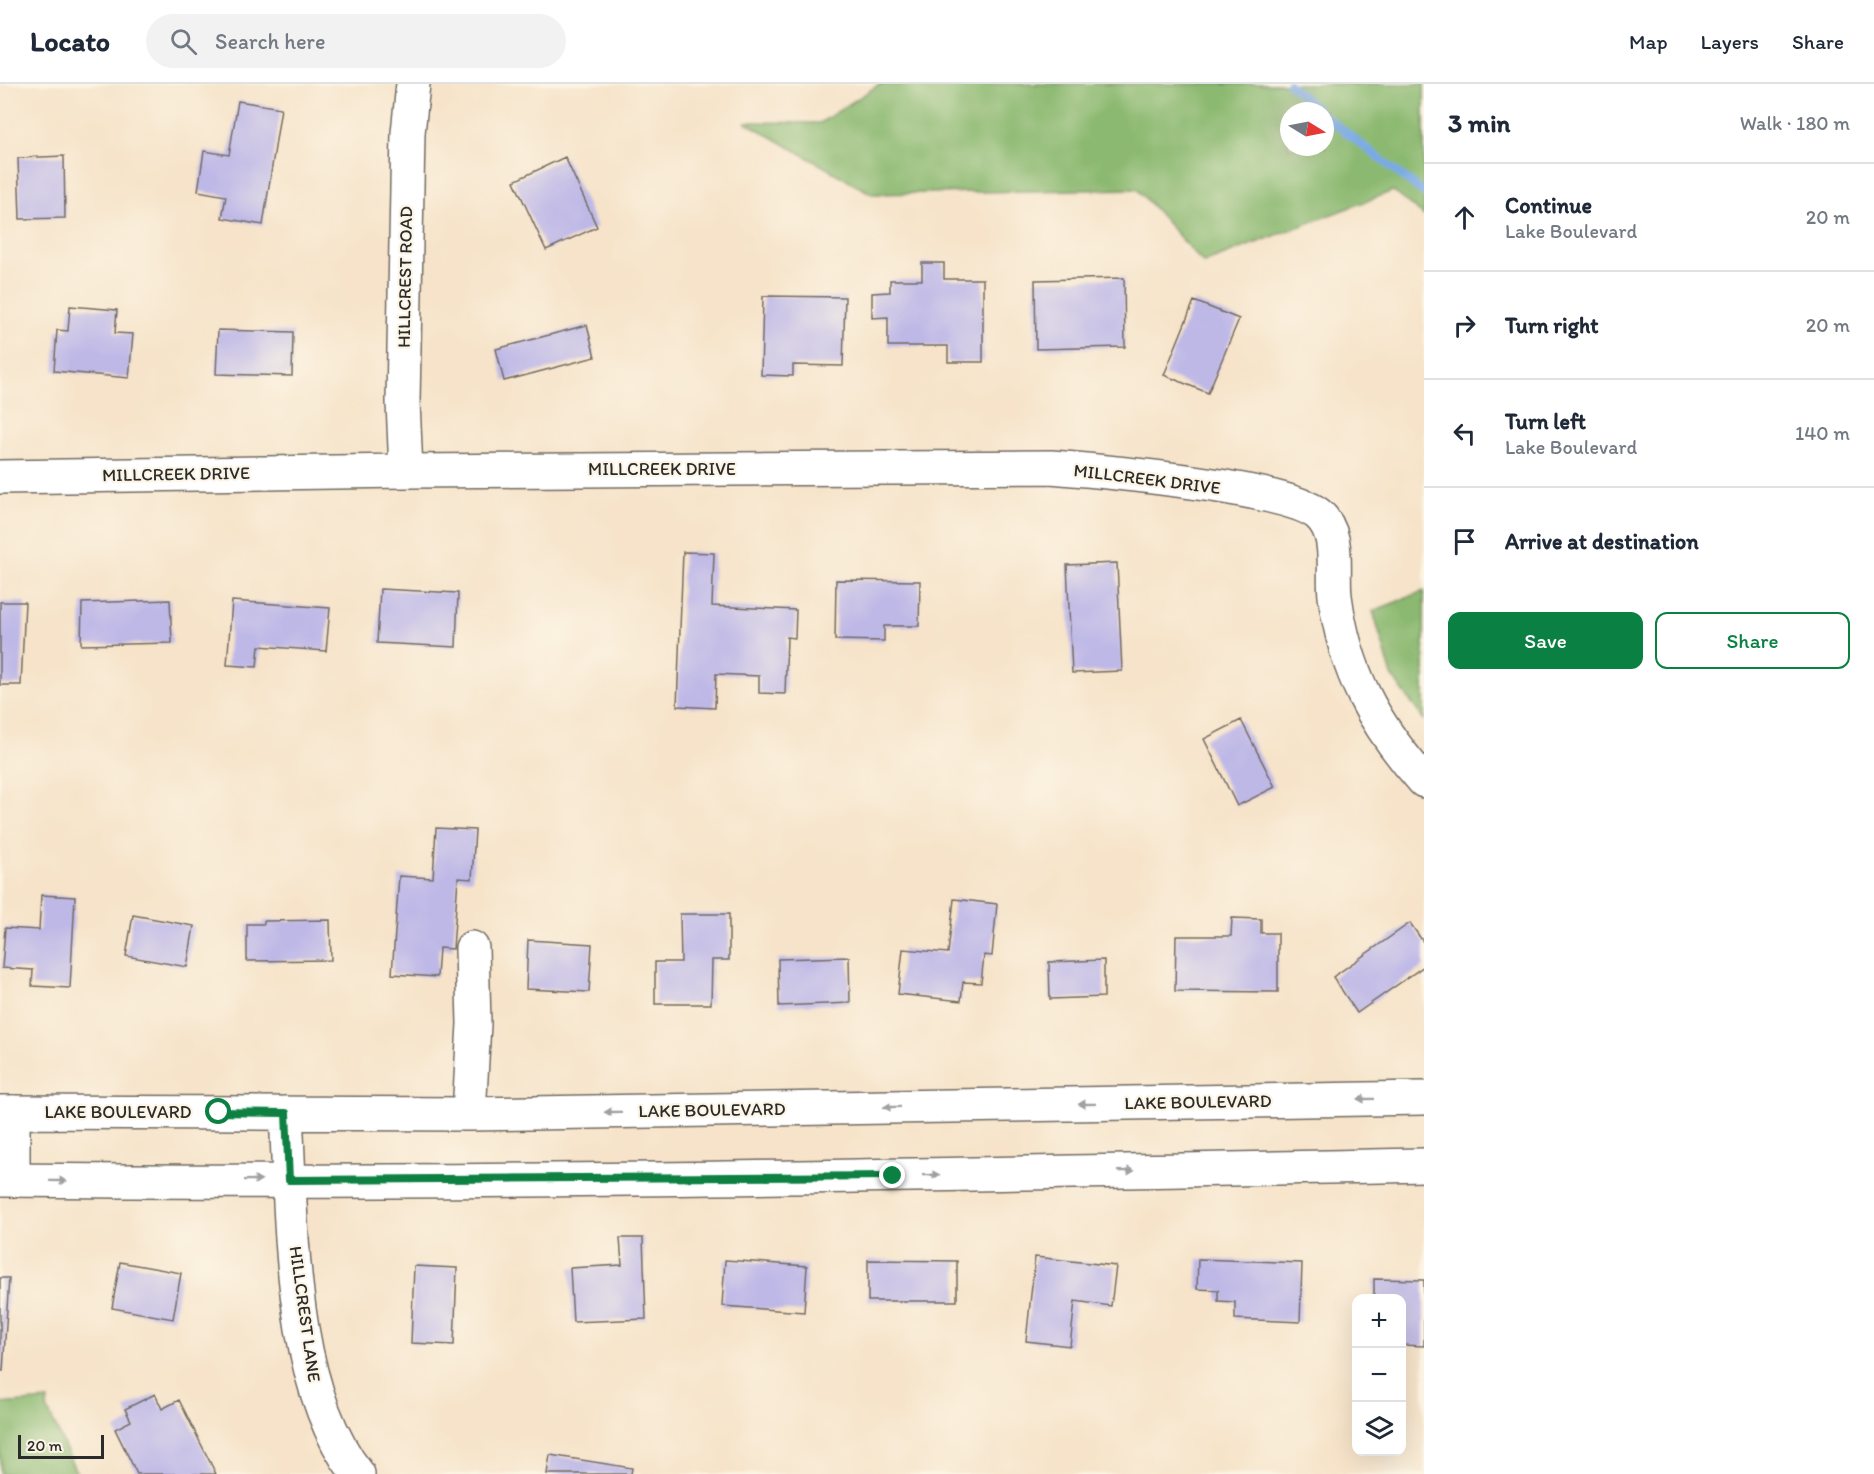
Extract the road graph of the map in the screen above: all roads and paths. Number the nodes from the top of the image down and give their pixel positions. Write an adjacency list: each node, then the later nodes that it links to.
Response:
1 (413, 84): 2 (street, HILLCREST ROAD)
2 (406, 471): 3 (street, MILLCREEK DRIVE); 4 (street, MILLCREEK DRIVE)
3 (0, 477)
4 (1424, 782)
5 (472, 948): 9 (street)
6 (1424, 1098): 9 (street, LAKE BOULEVARD, one-way to 9)
7 (7, 1112): 8 (street, LAKE BOULEVARD); 11 (street)
8 (286, 1113): 9 (street, LAKE BOULEVARD); 12 (street, HILLCREST LANE)
9 (469, 1114)
10 (1424, 1165): 12 (street, one-way to 10)
11 (6, 1180): 12 (street, one-way to 12)
12 (289, 1180): 13 (street, HILLCREST LANE)
13 (358, 1474)

